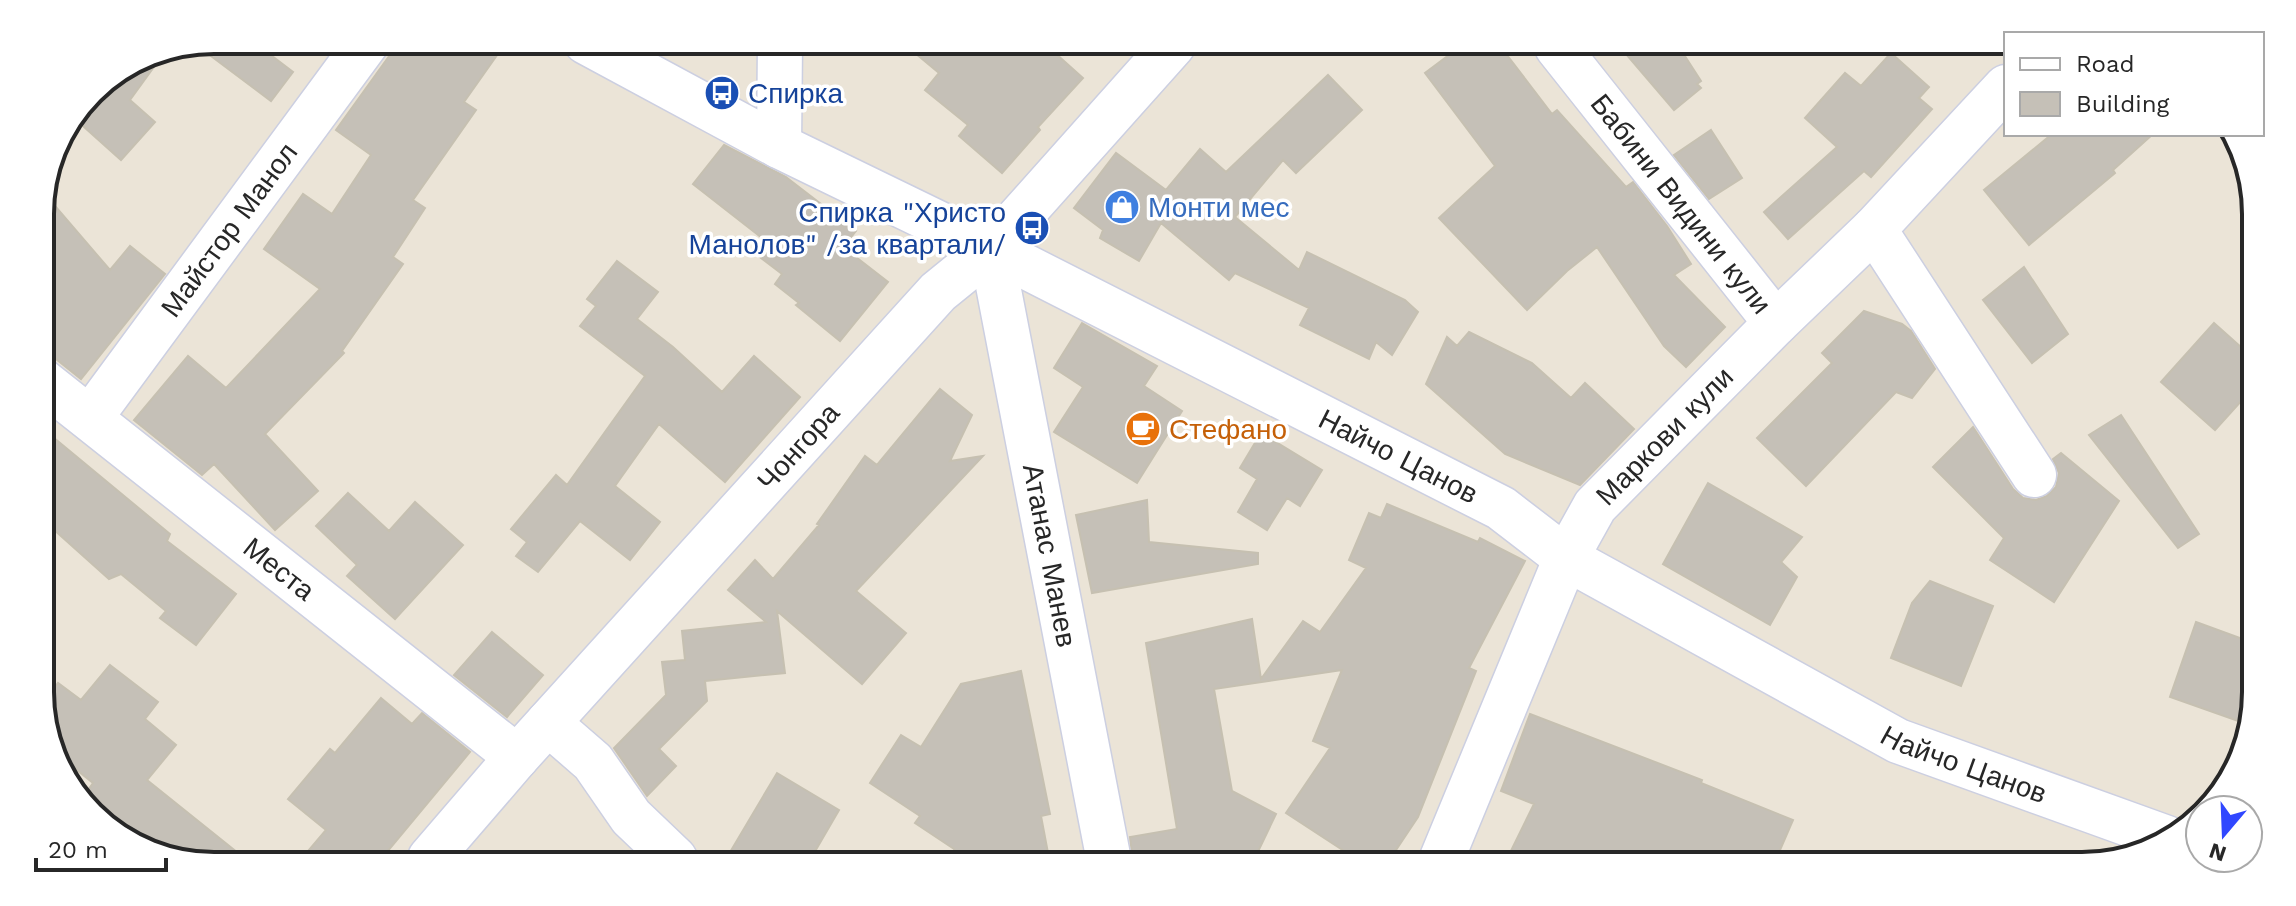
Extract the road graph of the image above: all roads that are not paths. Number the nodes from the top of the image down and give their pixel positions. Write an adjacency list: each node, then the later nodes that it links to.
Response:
1 (358, 54): 12 (street, Майстор Манол)
2 (608, 54): 7 (street, Найчо Цанов)
3 (780, 54): 7 (street)
4 (1165, 54): 9 (street, Чонгора)
5 (1563, 54): 10 (street, Бабини Видини кули)
6 (2004, 89): 8 (street, Маркови кули)
7 (779, 146): 9 (street, Найчо Цанов)
8 (1874, 229): 10 (street, Маркови кули); 13 (street)
9 (991, 249): 14 (street, Найчо Цанов); 15 (street, Чонгора); 20 (street, Атанас Манев)
10 (1776, 323): 14 (street, Маркови кули)
11 (54, 390): 12 (street, Места)
12 (90, 418): 16 (street, Места)
13 (2034, 475)
14 (1566, 558): 17 (street, Найчо Цанов); 21 (street, Маркови кули)
15 (548, 723): 16 (street, Чонгора); 19 (street)
16 (517, 757): 18 (street, Чонгора)
17 (2156, 834)
18 (435, 852)
19 (668, 852)
20 (1107, 852)
21 (1445, 852)

